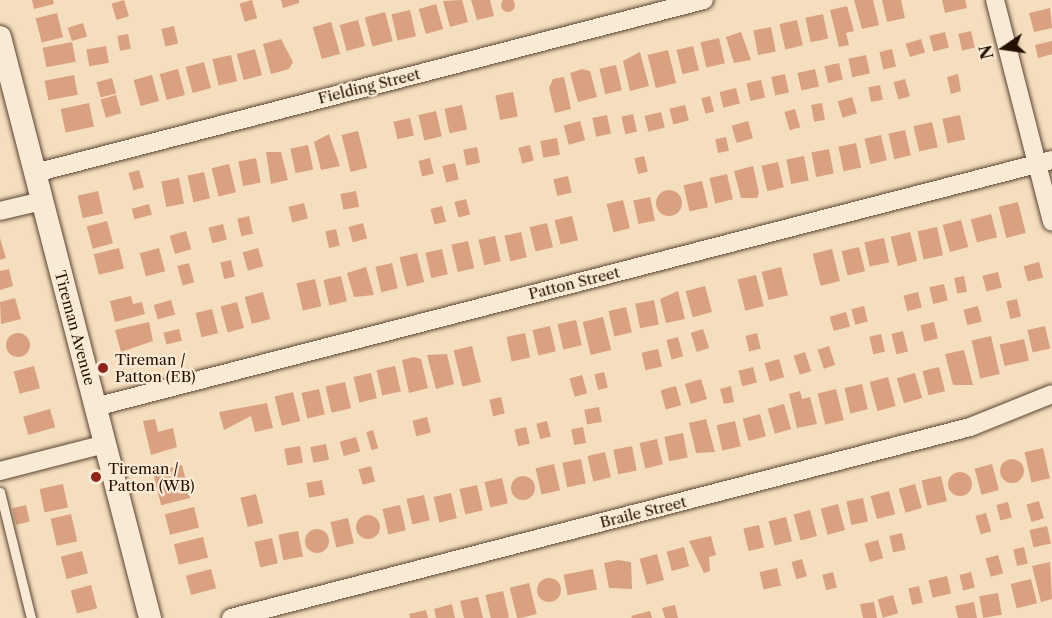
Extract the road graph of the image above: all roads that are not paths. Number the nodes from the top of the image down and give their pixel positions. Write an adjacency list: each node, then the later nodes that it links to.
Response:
1 (704, 0): 5 (street, Fielding Street)
2 (995, 0): 4 (street)
3 (0, 37): 5 (street, Tireman Avenue)
4 (1045, 162): 8 (street); 10 (street, Patton Street)
5 (35, 173): 6 (street, Tireman Avenue)
6 (42, 201): 7 (street); 10 (street, Tireman Avenue)
7 (0, 211)
8 (1052, 222)
9 (1052, 394): 16 (street, Braile Street)
10 (95, 407): 11 (street, Tireman Avenue)
11 (105, 444): 12 (street); 15 (street, Tireman Avenue)
12 (0, 471)
13 (0, 492): 14 (lane)
14 (32, 618)
15 (150, 618)
16 (231, 618)

